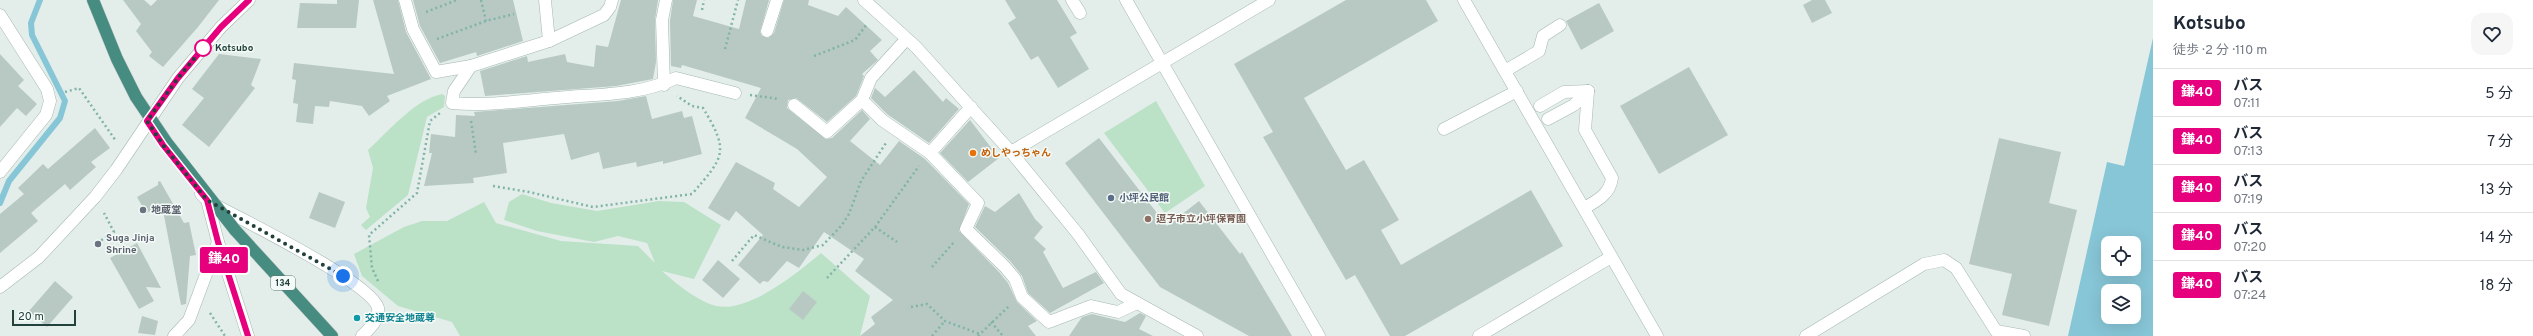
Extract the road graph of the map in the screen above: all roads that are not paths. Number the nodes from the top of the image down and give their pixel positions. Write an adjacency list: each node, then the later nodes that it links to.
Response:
1 (93, 0): 44 (highway, 134, bridge)
2 (249, 0): 31 (street)
3 (405, 0): 20 (street)
4 (545, 0): 17 (street)
5 (612, 0): 17 (street)
6 (666, 0): 22 (street)
7 (778, 0): 16 (street)
8 (864, 0): 29 (street)
9 (1072, 0): 13 (street)
10 (1126, 0): 19 (street)
11 (1269, 0): 19 (street)
12 (1464, 0): 21 (street)
13 (1080, 13)
14 (0, 15): 35 (street)
15 (1560, 25): 21 (street)
16 (767, 31)
17 (549, 41): 20 (street)
18 (902, 44): 26 (street)
19 (1162, 62): 33 (street); 47 (street)
20 (471, 66): 22 (street)
21 (1505, 71): 23 (street)
22 (664, 85): 25 (street)
23 (1517, 91): 32 (street); 37 (street)
24 (1588, 91): 28 (street); 30 (street); 37 (street)
25 (735, 93)
26 (862, 100): 27 (street); 34 (street)
27 (794, 105)
28 (1540, 106)
29 (971, 107): 33 (street); 34 (street)
30 (1548, 119)
31 (147, 121): 36 (street); 40 (street)
32 (1444, 129)
33 (1011, 152): 41 (street)
34 (930, 153): 41 (street)
35 (0, 172)
36 (207, 200): 38 (street); 45 (street)
37 (1584, 208): 39 (street)
38 (218, 242): 42 (street); 43 (street)
39 (1611, 257): 48 (street); 49 (street)
40 (0, 287)
41 (1137, 303): 46 (street)
42 (174, 336)
43 (248, 336)
44 (332, 336)
45 (362, 336)
46 (1197, 336)
47 (1319, 336)
48 (1479, 336)
49 (1657, 336)
50 (1806, 336): 51 (street)
51 (2024, 336)

